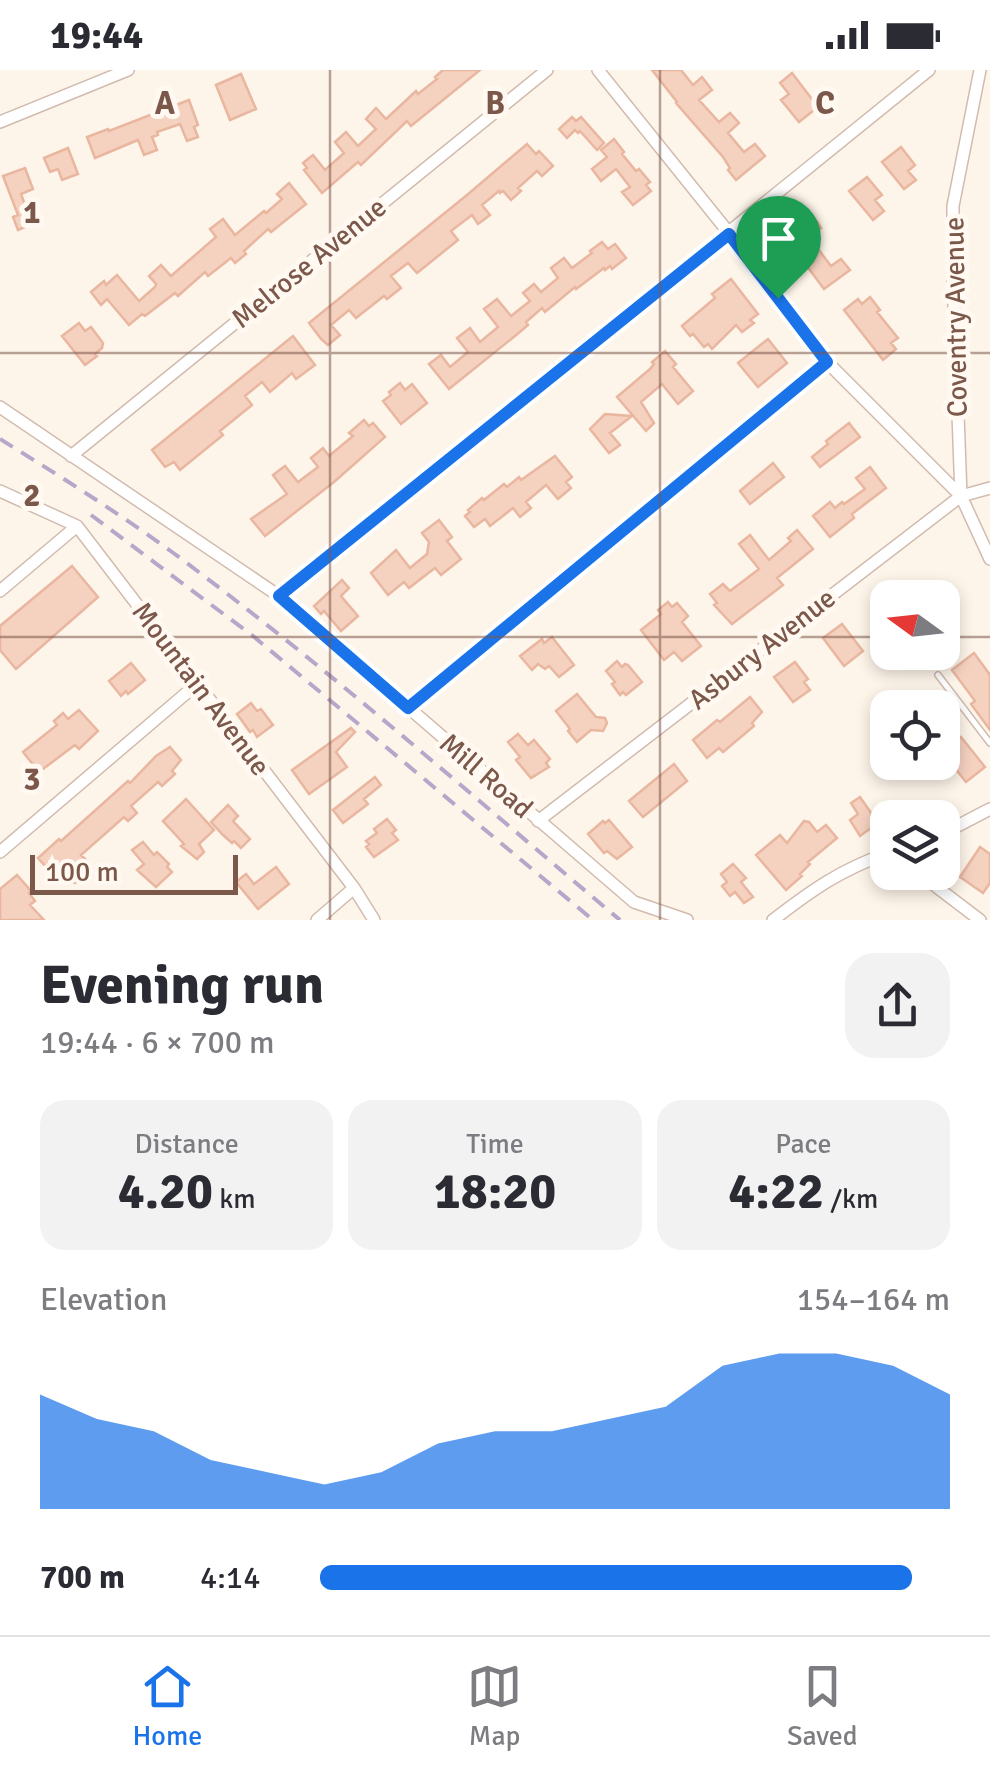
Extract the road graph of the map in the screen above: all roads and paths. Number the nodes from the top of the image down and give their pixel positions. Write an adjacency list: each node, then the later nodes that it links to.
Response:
1 (128, 70): 6 (street)
2 (547, 70): 11 (street, Melrose Avenue)
3 (598, 70): 8 (street)
4 (929, 70): 8 (street)
5 (980, 70): 14 (street, Coventry Avenue)
6 (101, 75): 7 (street)
7 (0, 122)
8 (729, 234): 9 (street); 18 (street)
9 (827, 362): 14 (street); 21 (street)
10 (0, 407): 11 (street, Mill Road)
11 (71, 456): 18 (street, Mill Road)
12 (990, 488): 14 (street, Asbury Avenue)
13 (0, 491): 15 (street, Mountain Avenue)
14 (960, 496): 16 (street, Coventry Avenue); 24 (street, Asbury Avenue)
15 (77, 526): 17 (street); 20 (street, Mountain Avenue)
16 (990, 559)
17 (0, 591)
18 (279, 596): 21 (street, Mill Road)
19 (938, 675): 22 (lane)
20 (197, 684): 26 (street); 28 (street, Mountain Avenue)
21 (408, 708): 24 (street, Mill Road)
22 (990, 743)
23 (990, 810): 25 (street)
24 (538, 821): 32 (street, Mill Road)
25 (960, 825)
26 (0, 852)
27 (870, 860): 33 (street)
28 (354, 888): 30 (street); 31 (street, Mountain Avenue)
29 (941, 890): 34 (street)
30 (317, 920)
31 (374, 920)
32 (687, 920)
33 (773, 920)
34 (980, 920)

